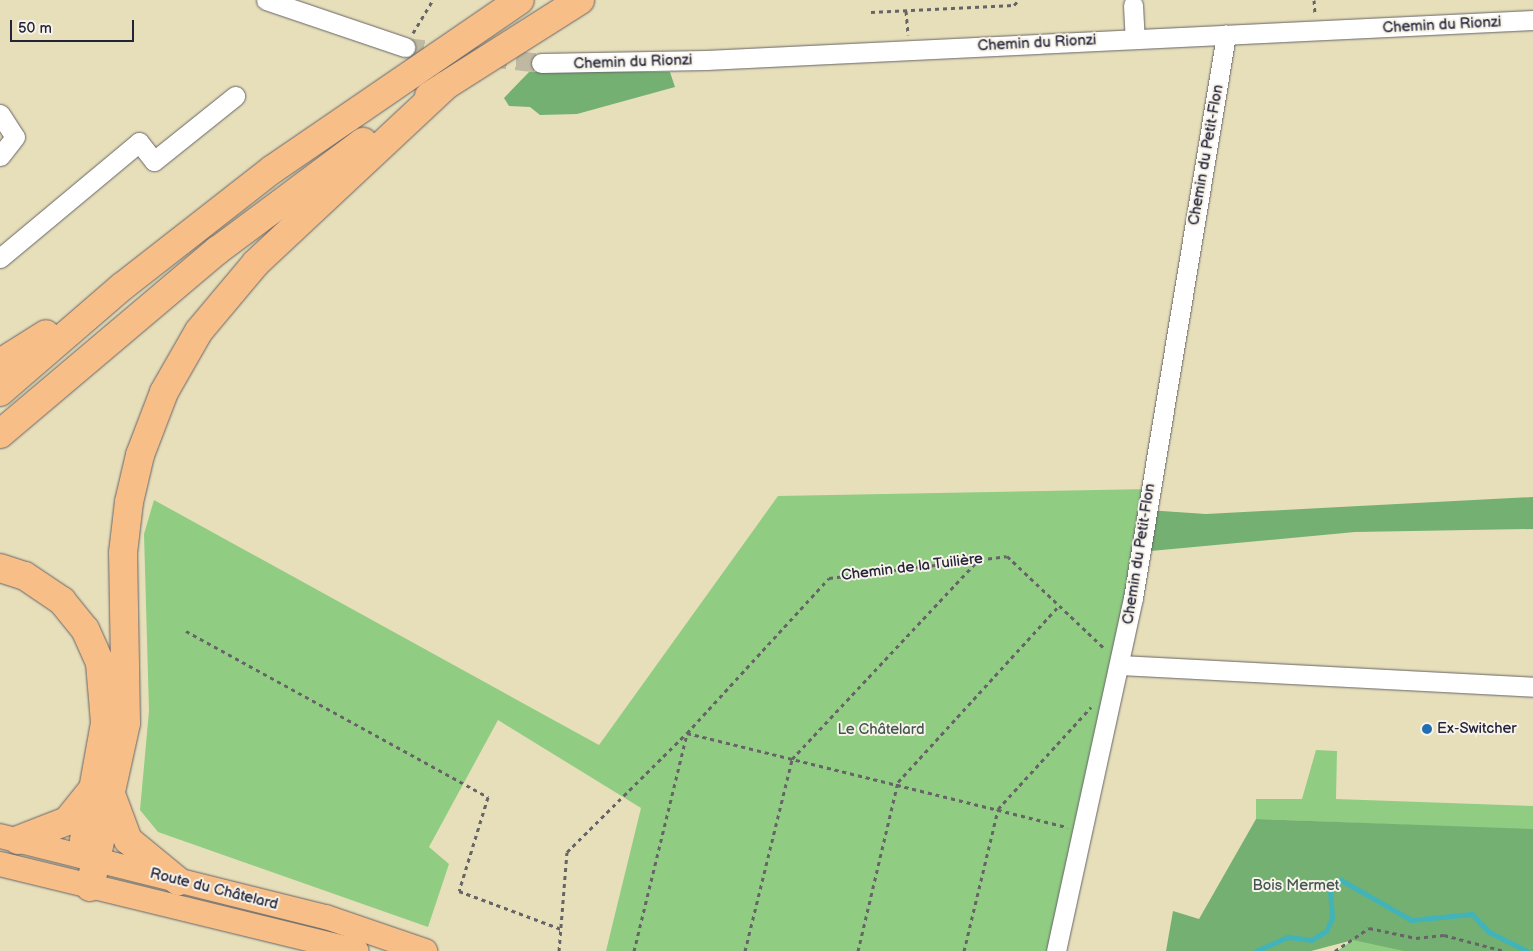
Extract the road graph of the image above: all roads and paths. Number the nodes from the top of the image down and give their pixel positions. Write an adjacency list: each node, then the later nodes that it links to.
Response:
1 (266, 0): 15 (street)
2 (433, 0): 15 (path)
3 (520, 0): 22 (highway)
4 (580, 0): 17 (highway)
5 (1018, 0): 8 (path)
6 (1314, 0): 10 (path)
7 (1133, 4): 14 (street)
8 (906, 11): 9 (path); 12 (path)
9 (871, 12)
10 (1315, 19)
11 (1533, 20): 13 (street, Chemin du Rionzi)
12 (908, 34)
13 (1226, 35): 14 (street, Chemin du Rionzi); 30 (street, Chemin du Petit-Flon)
14 (1135, 39): 16 (street, Chemin du Rionzi)
15 (408, 41)
16 (542, 63)
17 (445, 86): 25 (highway); 36 (highway)
18 (235, 96): 21 (street)
19 (0, 114): 20 (street)
20 (0, 156)
21 (0, 258)
22 (123, 286): 23 (highway); 24 (highway)
23 (0, 362)
24 (0, 392)
25 (0, 434)
26 (980, 558): 28 (path, Chemin de la Tuilière); 33 (path, Chemin de la Tuilière); 34 (path)
27 (0, 568): 36 (highway)
28 (1058, 607): 30 (path, Chemin de la Tuilière); 35 (path)
29 (186, 631): 44 (path)
30 (1113, 658): 31 (street); 38 (street)
31 (1533, 687)
32 (1094, 704): 37 (path)
33 (687, 733): 34 (path); 44 (path, Chemin de la Tuilière); 48 (path)
34 (792, 758): 35 (path); 49 (path)
35 (898, 782): 37 (path); 50 (path)
36 (102, 792): 39 (highway); 40 (highway); 42 (highway)
37 (998, 809): 38 (path); 51 (path)
38 (1085, 832): 52 (street)
39 (9, 838): 40 (main road, Route du Châtelard)
40 (89, 858): 42 (main road, Route du Châtelard); 43 (highway)
41 (0, 864): 43 (main road, Route du Châtelard)
42 (178, 881): 46 (main road, Route du Châtelard)
43 (82, 884): 45 (main road, Route du Châtelard)
44 (560, 929): 47 (path, Chemin de la Tuilière)
45 (357, 951)
46 (425, 951)
47 (559, 951)
48 (634, 951)
49 (745, 951)
50 (858, 951)
51 (964, 951)
52 (1056, 951)
53 (1336, 951): 54 (path)
54 (1504, 951)

